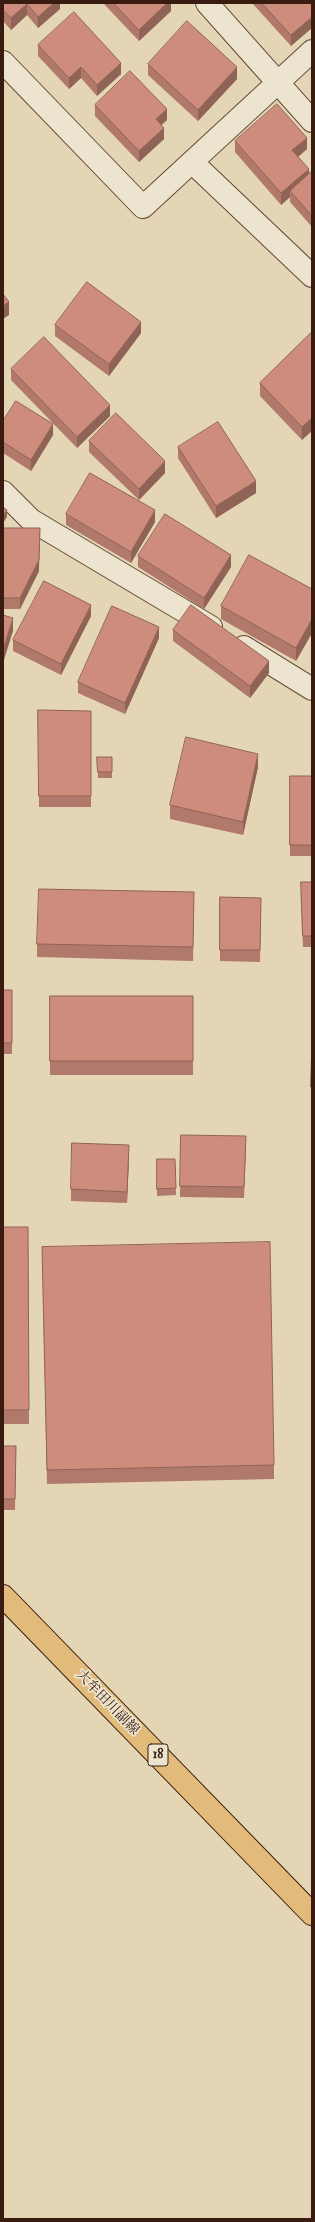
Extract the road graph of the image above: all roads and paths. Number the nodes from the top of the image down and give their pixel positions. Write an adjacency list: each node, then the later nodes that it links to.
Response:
1 (207, 3): 4 (street)
2 (312, 51): 4 (street)
3 (3, 62): 6 (street)
4 (278, 82): 5 (street); 6 (street)
5 (312, 121)
6 (193, 163): 7 (street)
7 (312, 276)
8 (3, 492): 9 (street)
9 (312, 689)
10 (3, 1596): 11 (main road, 大牟田川副線 / 18)
11 (312, 1914)

